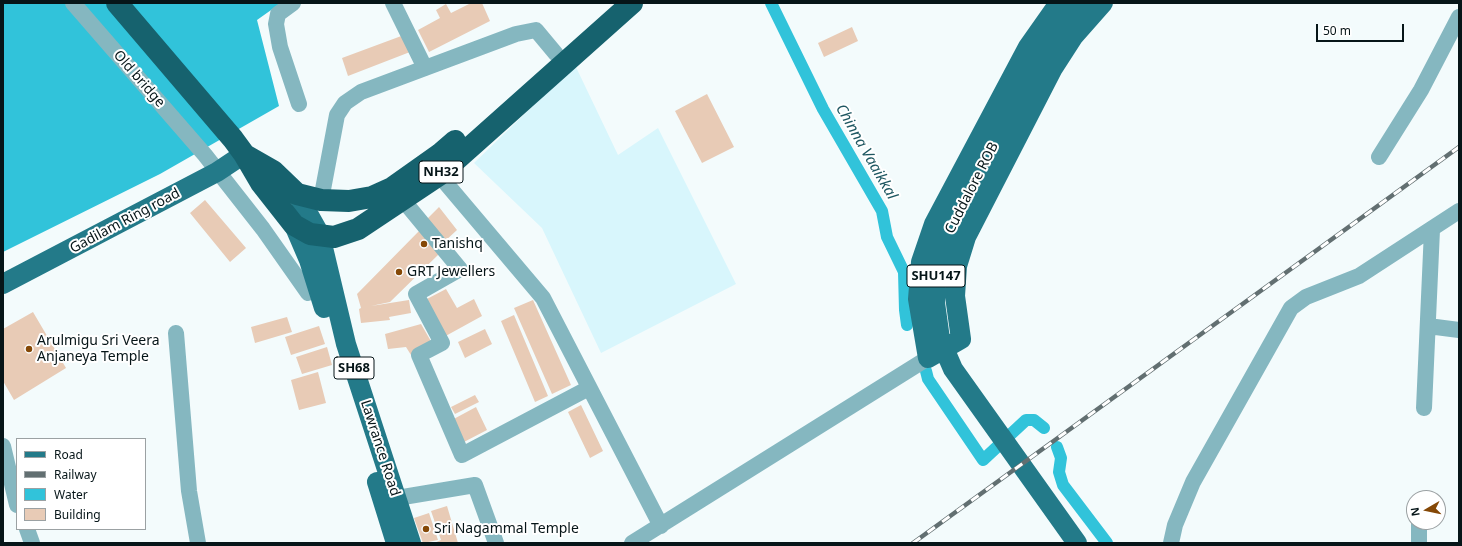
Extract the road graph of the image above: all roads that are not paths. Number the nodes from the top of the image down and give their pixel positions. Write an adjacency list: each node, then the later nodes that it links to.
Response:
1 (73, 3): 16 (street, Old bridge)
2 (117, 3): 14 (highway, NH32)
3 (293, 3): 13 (street)
4 (393, 3): 12 (street)
5 (615, 3): 11 (highway, NH32)
6 (632, 3): 17 (highway, NH32)
7 (1059, 3): 30 (main road)
8 (1079, 3): 45 (main road, Cuddalore ROB / SHU147)
9 (1103, 3): 30 (main road)
10 (1459, 17): 15 (street)
11 (556, 54): 12 (street); 19 (highway, NH32)
12 (425, 68): 19 (street)
13 (300, 104)
14 (238, 147): 16 (main road, Gadilam Ring road); 18 (highway, NH32); 22 (highway, NH32)
15 (1379, 157)
16 (217, 172): 25 (main road, Gadilam Ring road); 26 (street, Old bridge)
17 (439, 175): 20 (highway, NH32); 31 (street)
18 (298, 194): 19 (highway, NH32); 24 (main road, Lawrance Road / SH68)
19 (321, 200)
20 (403, 200): 24 (highway, NH32); 31 (street)
21 (1459, 212): 23 (street)
22 (294, 225): 24 (highway, NH32); 41 (main road, Lawrance Road / SH68)
23 (1432, 230): 27 (street); 46 (street)
24 (320, 235): 34 (main road, Lawrance Road / SH68)
25 (3, 284)
26 (308, 293)
27 (1428, 326): 28 (street); 32 (street)
28 (1459, 330)
29 (176, 333): 40 (street)
30 (928, 358): 36 (street)
31 (590, 388): 36 (street)
32 (1424, 408)
33 (3, 446): 35 (street)
34 (396, 498): 42 (main road, Lawrance Road / SH68); 43 (street)
35 (12, 504)
36 (661, 526): 44 (street)
37 (27, 530): 39 (street)
38 (1419, 530): 47 (street)
39 (32, 543)
40 (198, 543)
41 (396, 543)
42 (411, 543)
43 (496, 543)
44 (632, 543)
45 (1077, 543)
46 (1171, 543)
47 (1419, 543)

